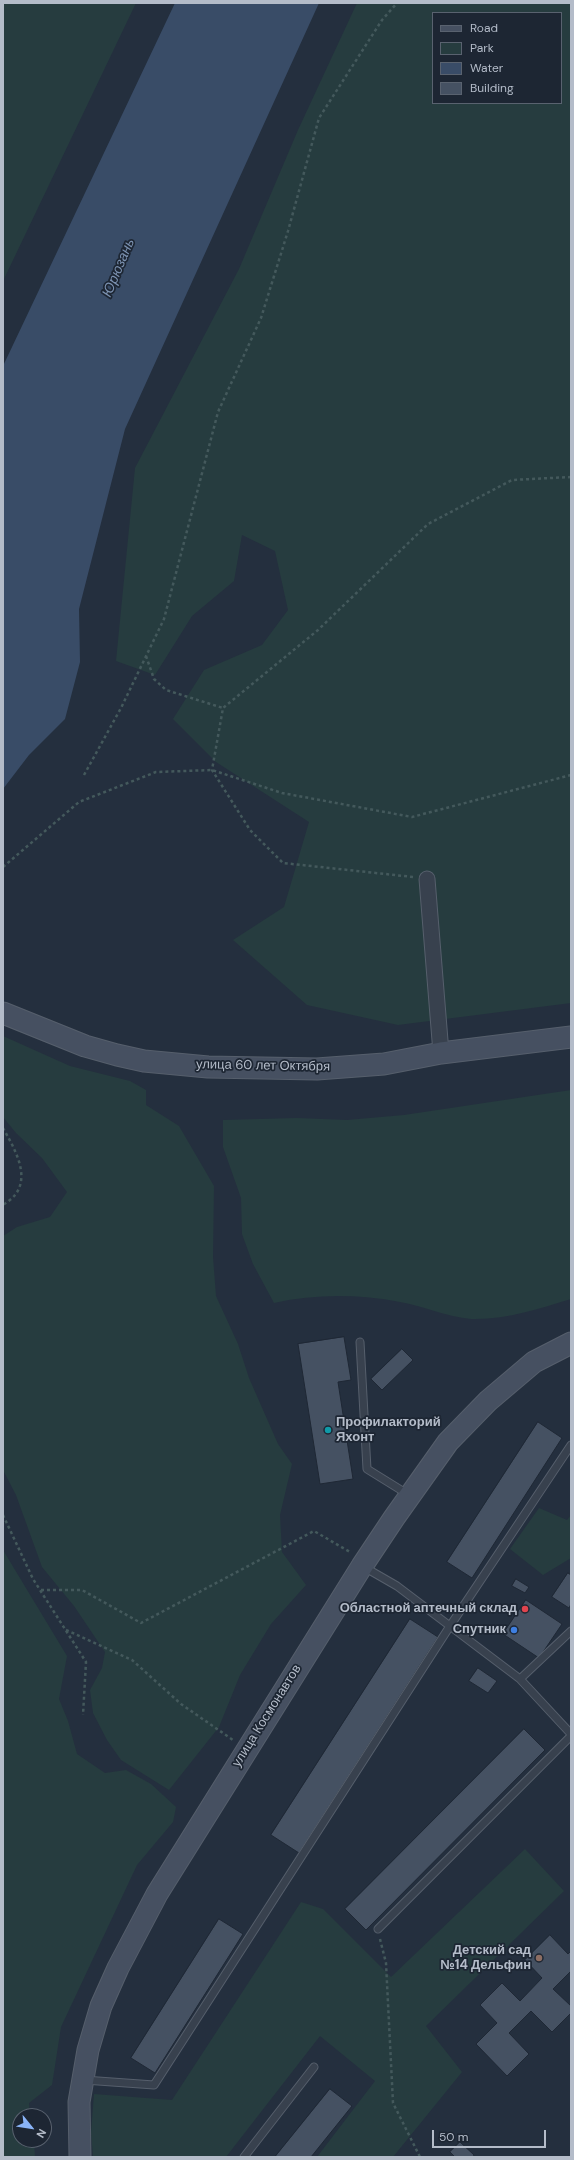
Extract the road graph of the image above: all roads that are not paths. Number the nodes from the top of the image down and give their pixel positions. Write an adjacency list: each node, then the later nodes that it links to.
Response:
1 (428, 879): 6 (street)
2 (3, 997): 4 (street)
3 (3, 1013): 4 (street)
4 (53, 1032): 6 (street, улица 60 лет Октября)
5 (571, 1037): 6 (street, улица 60 лет Октября)
6 (441, 1053)
7 (360, 1342): 10 (lane)
8 (571, 1343): 10 (street, улица Космонавтов)
9 (571, 1444): 12 (lane)
10 (410, 1495): 11 (street, улица Космонавтов)
11 (362, 1566): 12 (lane); 18 (street, улица Космонавтов)
12 (450, 1626): 14 (lane); 18 (lane)
13 (571, 1631): 14 (lane)
14 (520, 1679): 15 (lane)
15 (571, 1735): 16 (lane)
16 (378, 1930)
17 (314, 2067): 20 (lane)
18 (83, 2080): 19 (street, улица Космонавтов)
19 (80, 2157)
20 (244, 2157)

